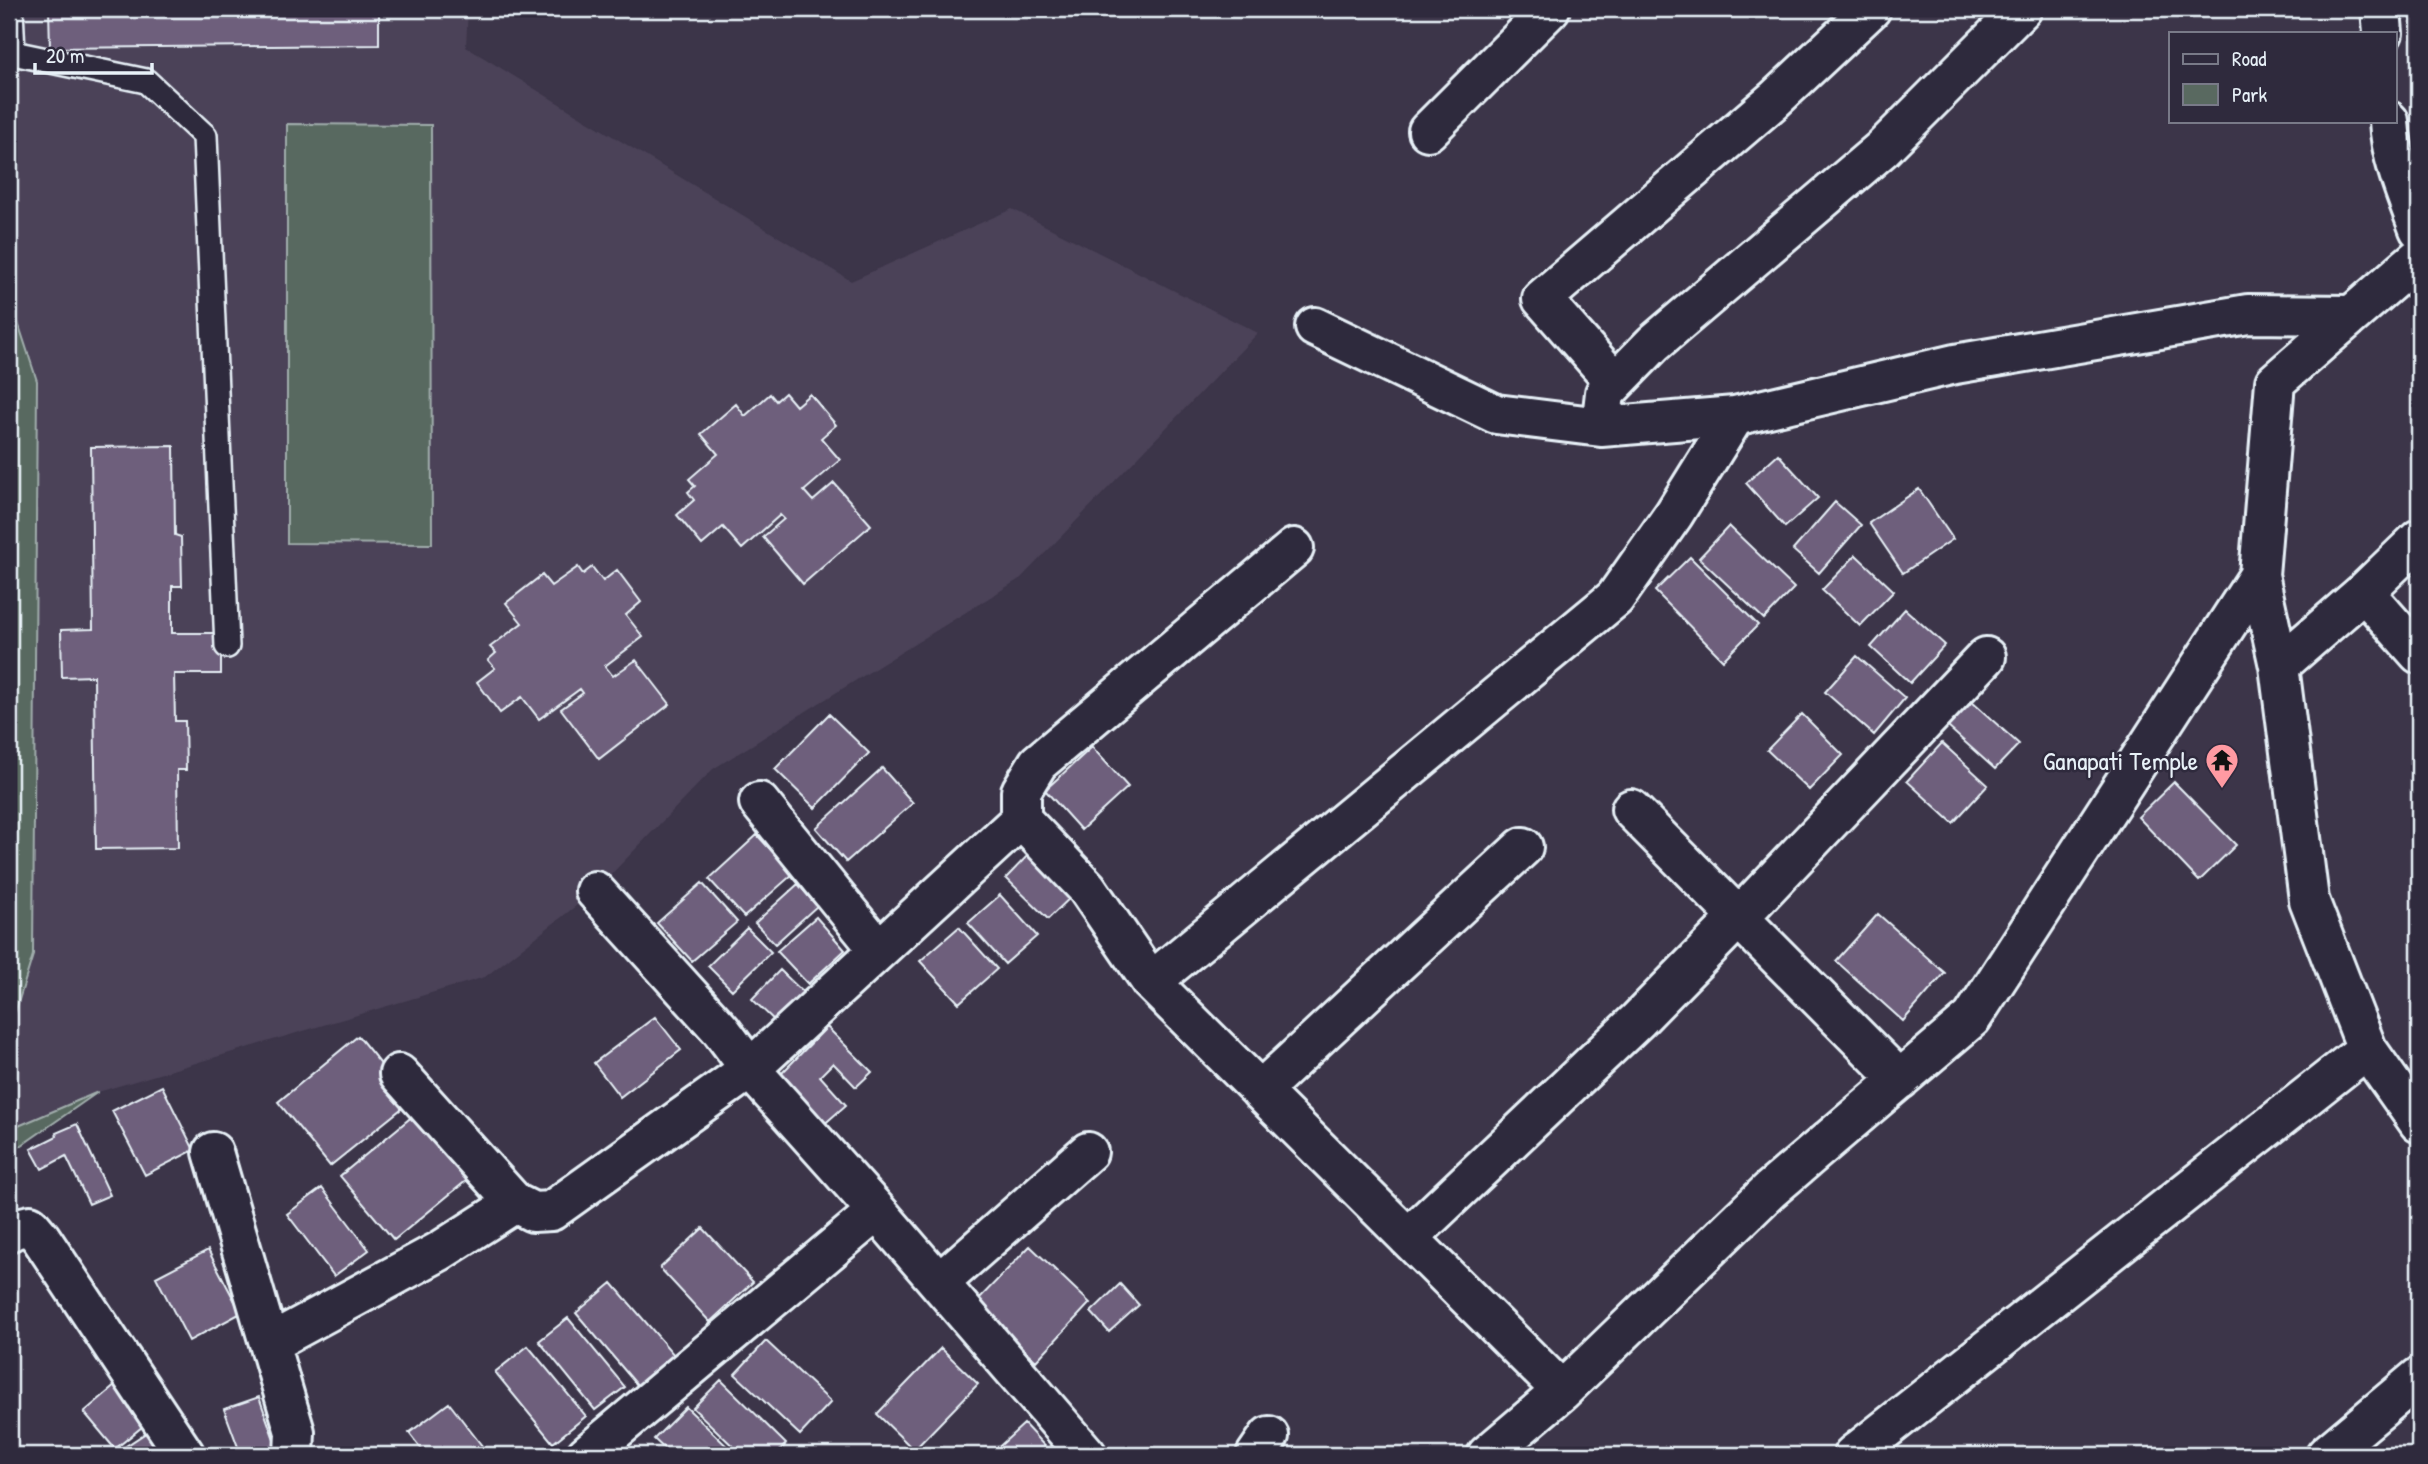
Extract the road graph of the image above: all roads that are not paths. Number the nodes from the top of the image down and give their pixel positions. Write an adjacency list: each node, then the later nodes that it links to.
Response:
1 (11, 9): 7 (lane)
2 (1550, 9): 9 (street)
3 (1871, 9): 14 (street)
4 (2022, 9): 14 (street)
5 (2381, 9): 6 (street)
6 (2383, 32)
7 (11, 53): 21 (lane)
8 (2389, 122): 10 (street)
9 (1427, 131)
10 (2419, 229)
11 (2419, 257): 12 (street)
12 (2352, 315): 15 (street); 19 (street)
13 (1315, 327): 16 (street)
14 (1615, 382): 16 (street)
15 (1735, 416): 16 (street); 32 (street)
16 (1601, 427)
17 (2419, 538): 20 (street)
18 (1294, 548): 27 (street)
19 (2259, 575): 24 (street); 36 (street)
20 (2364, 592): 22 (street); 24 (street)
21 (227, 646)
22 (2419, 654)
23 (1986, 657): 30 (street)
24 (2279, 666): 33 (street)
25 (759, 802): 31 (street)
26 (1630, 809): 30 (street)
27 (1021, 819): 31 (street); 32 (street)
28 (1523, 848): 37 (street)
29 (595, 891): 34 (street)
30 (1739, 917): 36 (street); 44 (street)
31 (879, 950): 34 (street)
32 (1152, 982): 37 (street)
33 (2367, 1049): 38 (street); 54 (street)
34 (750, 1069): 41 (street); 42 (street)
35 (399, 1074): 41 (street)
36 (1900, 1080): 48 (street)
37 (1260, 1091): 44 (street)
38 (2419, 1124)
39 (213, 1152): 46 (street)
40 (1088, 1152): 45 (street)
41 (515, 1203): 46 (street)
42 (877, 1211): 45 (street); 51 (street)
43 (9, 1233): 49 (street)
44 (1408, 1238): 48 (street)
45 (939, 1283): 52 (street)
46 (270, 1343): 50 (street)
47 (2419, 1377): 55 (street)
48 (1562, 1391): 53 (street)
49 (185, 1455)
50 (294, 1455)
51 (586, 1455)
52 (1087, 1455)
53 (1487, 1455)
54 (1853, 1455)
55 (2326, 1455)

